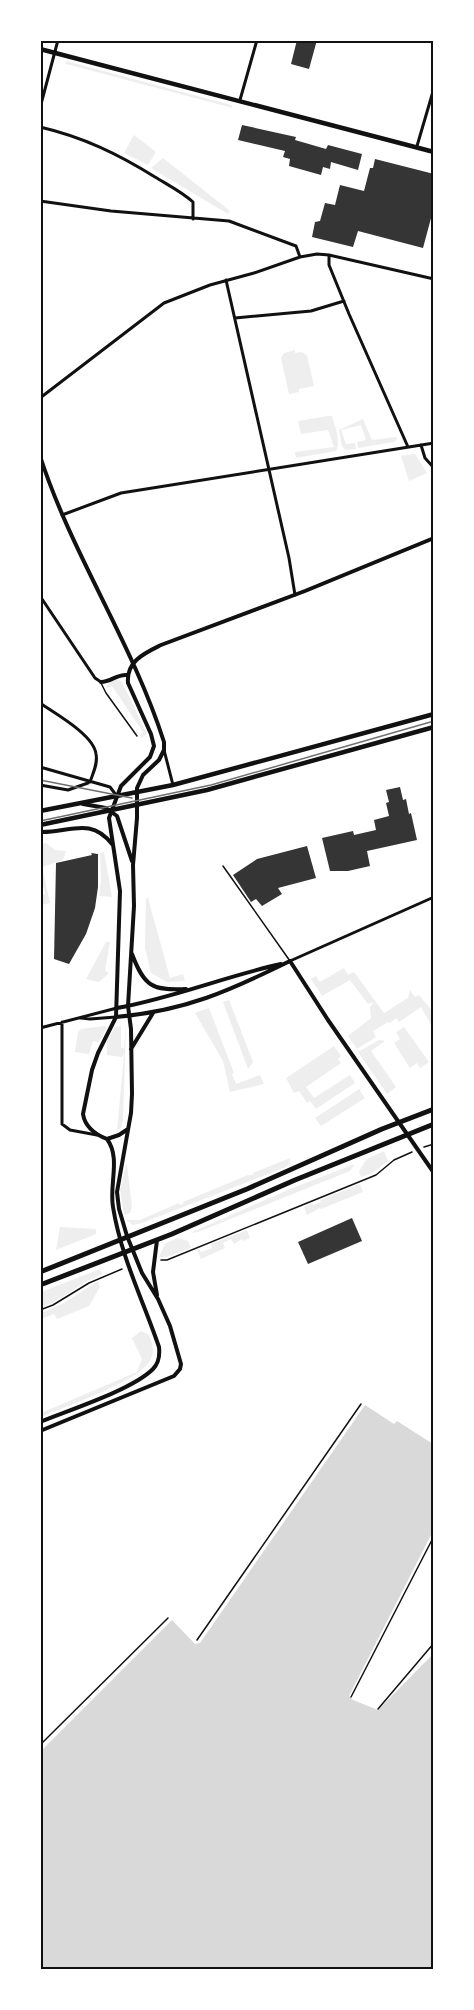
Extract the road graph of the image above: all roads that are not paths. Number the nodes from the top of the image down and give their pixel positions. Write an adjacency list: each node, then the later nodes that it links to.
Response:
1 (58, 40): 4 (street)
2 (257, 40): 6 (street)
3 (40, 49): 4 (main road)
4 (55, 52): 6 (main road); 7 (street)
5 (434, 88): 9 (street)
6 (240, 100): 9 (main road)
7 (40, 108)
8 (40, 128): 12 (street)
9 (417, 147): 10 (main road)
10 (434, 152)
11 (40, 201): 12 (street)
12 (193, 219): 14 (street)
13 (329, 255): 14 (street); 15 (street); 17 (street)
14 (300, 257): 16 (street)
15 (434, 279)
16 (226, 280): 18 (street); 19 (street)
17 (344, 301): 18 (street); 22 (street)
18 (235, 318): 25 (street)
19 (40, 398)
20 (434, 443): 21 (street)
21 (421, 445): 22 (street); 24 (street)
22 (408, 447): 25 (street)
23 (40, 456): 26 (street)
24 (434, 468)
25 (269, 470): 26 (street); 28 (street)
26 (61, 516): 30 (street)
27 (434, 538): 28 (street)
28 (295, 595): 30 (street)
29 (40, 596): 32 (street)
30 (133, 663): 31 (street); 37 (street)
31 (127, 675): 32 (street); 43 (street)
32 (101, 682): 36 (lane)
33 (40, 703): 39 (street)
34 (434, 714): 41 (main road)
35 (434, 727): 45 (main road)
36 (137, 736)
37 (164, 750): 41 (street); 42 (street)
38 (40, 767): 39 (street)
39 (90, 782): 40 (street); 43 (street)
40 (40, 785)
41 (173, 785): 42 (main road)
42 (137, 793): 43 (main road); 45 (street)
43 (117, 796): 44 (main road); 47 (street)
44 (81, 803): 46 (main road); 47 (street)
45 (136, 806): 47 (main road); 51 (street)
46 (40, 811)
47 (112, 811): 48 (main road); 50 (street); 51 (street)
48 (40, 825)
49 (40, 832): 50 (street)
50 (112, 844): 58 (street)
51 (133, 865): 54 (street)
52 (223, 866): 55 (lane)
53 (434, 897): 55 (street)
54 (131, 951): 56 (street); 57 (street)
55 (290, 962): 56 (street); 59 (street); 67 (street)
56 (193, 988): 57 (street)
57 (128, 1006): 58 (street); 60 (street)
58 (117, 1008): 61 (street); 62 (street)
59 (153, 1013): 60 (street); 65 (street)
60 (130, 1016): 61 (street); 65 (street)
61 (116, 1017): 62 (street); 70 (street)
62 (79, 1018): 63 (street)
63 (62, 1022): 64 (street); 70 (street)
64 (40, 1028)
65 (131, 1050): 69 (street)
66 (434, 1109): 67 (main road)
67 (398, 1122): 71 (street); 74 (main road)
68 (434, 1124): 71 (main road)
69 (128, 1129): 72 (street); 74 (street)
70 (97, 1136): 72 (street)
71 (408, 1136): 73 (street); 76 (main road)
72 (107, 1139): 75 (street)
73 (434, 1173)
74 (127, 1236): 75 (main road); 77 (street)
75 (120, 1239): 78 (street); 79 (main road)
76 (157, 1240): 77 (main road); 81 (street)
77 (133, 1250): 78 (main road); 81 (street)
78 (124, 1253): 80 (main road); 82 (street)
79 (40, 1272)
80 (40, 1285)
81 (158, 1299): 83 (street)
82 (40, 1422)
83 (40, 1431)

